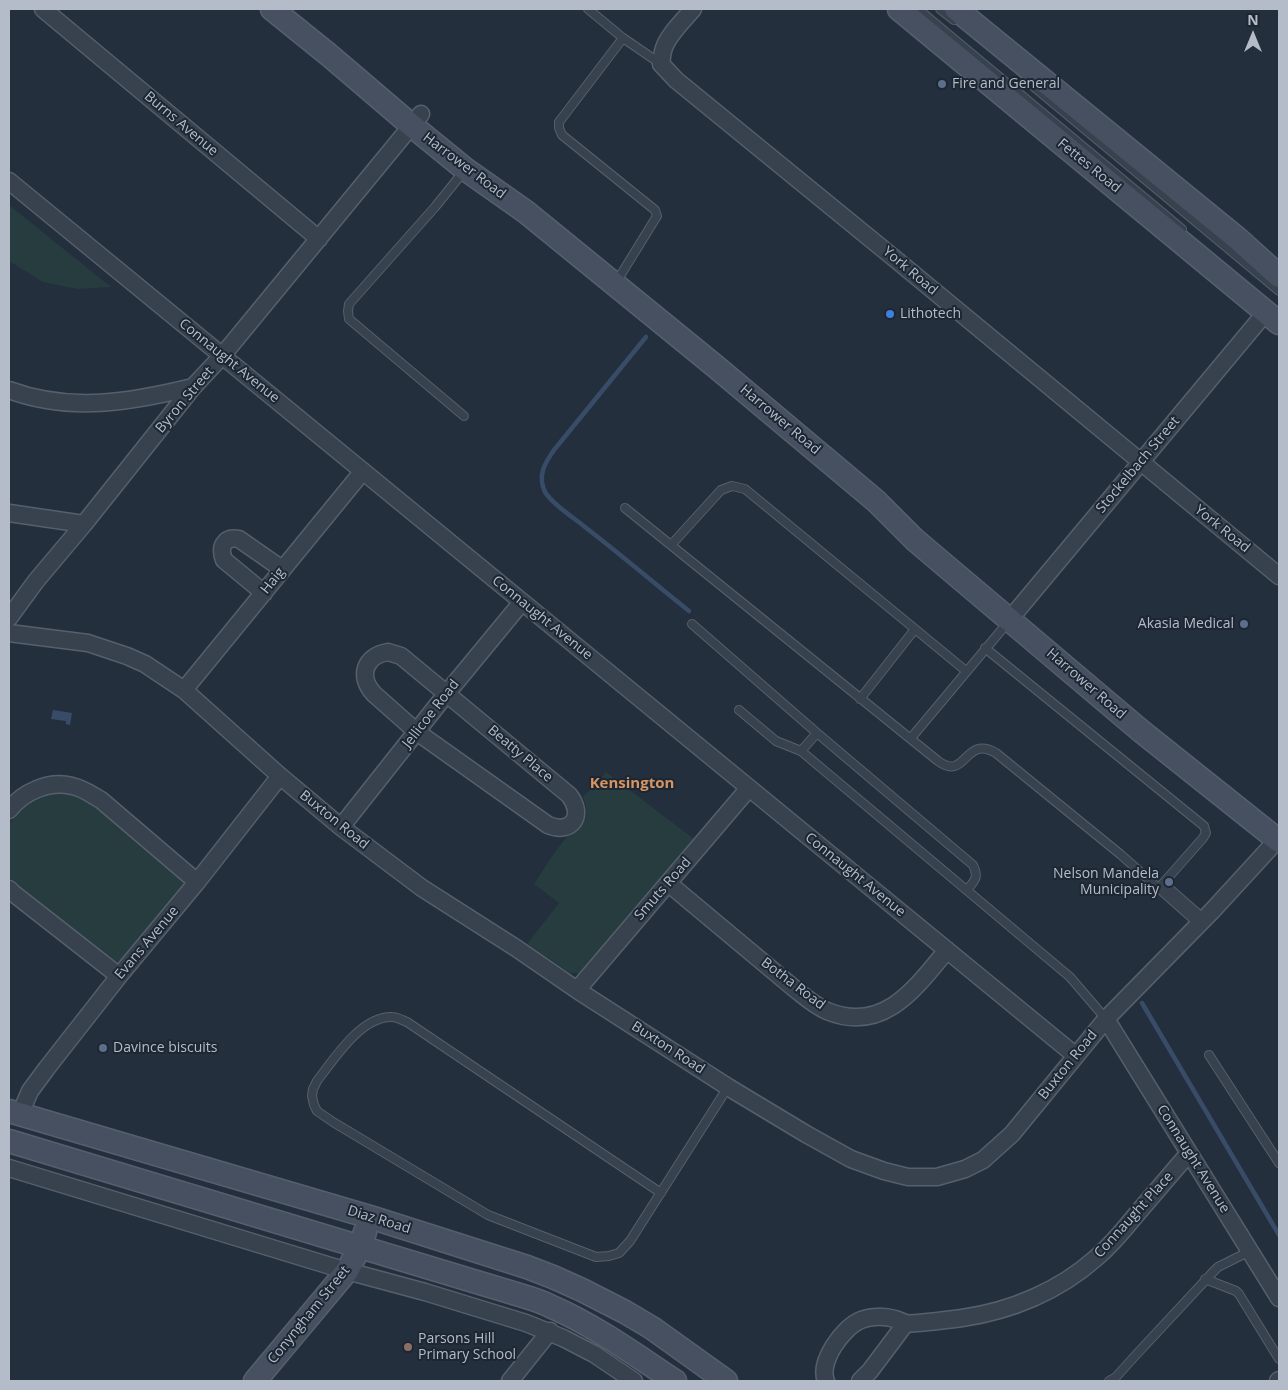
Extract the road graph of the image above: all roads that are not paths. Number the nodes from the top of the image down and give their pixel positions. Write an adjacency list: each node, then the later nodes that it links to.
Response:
1 (44, 9): 16 (street, Burns Avenue)
2 (588, 9): 9 (lane)
3 (693, 9): 10 (street)
4 (899, 9): 20 (street, Fettes Road)
5 (918, 9): 15 (lane)
6 (940, 9): 8 (lane)
7 (280, 10): 12 (street, Harrower Road)
8 (959, 18): 18 (street)
9 (623, 38): 10 (lane); 17 (lane)
10 (661, 64): 25 (street, York Road)
11 (1028, 82): 19 (lane)
12 (416, 119): 13 (street, Harrower Road); 16 (street, Byron Street); 17 (street, Harrower Road)
13 (465, 169): 24 (lane); 35 (street, Harrower Road)
14 (9, 181): 21 (street, Connaught Avenue)
15 (1190, 235)
16 (320, 238): 21 (street, Byron Street)
17 (620, 276): 35 (street, Harrower Road)
18 (1279, 276)
19 (1279, 291)
20 (1273, 318): 25 (street, Stockelbach Street)
21 (222, 356): 22 (street, Byron Street); 26 (street, Connaught Avenue)
22 (193, 387): 23 (street); 29 (street, Byron Street)
23 (9, 390)
24 (464, 416)
25 (1140, 462): 32 (street, York Road); 35 (street, Stockelbach Street)
26 (363, 471): 31 (street, Haig); 34 (street, Connaught Avenue)
27 (624, 508): 30 (lane)
28 (9, 513): 29 (street)
29 (84, 524): 36 (street, Byron Street)
30 (671, 545): 38 (lane); 44 (lane)
31 (282, 569): 33 (street, Haig); 33 (street)
32 (1279, 576)
33 (264, 593): 42 (street, Haig)
34 (522, 602): 43 (street, Jellicoe Road); 51 (street, Connaught Avenue)
35 (1014, 614): 40 (lane); 54 (street, Harrower Road)
36 (9, 618)
37 (692, 624): 47 (lane)
38 (915, 629): 41 (lane); 44 (lane)
39 (9, 633): 42 (street, Buxton Road)
40 (985, 648): 41 (lane); 57 (lane)
41 (966, 671): 48 (lane)
42 (184, 690): 50 (street, Buxton Road)
43 (447, 693): 46 (street, Jellicoe Road); 46 (street, Beatty Place); 46 (street, Beatty Place)
44 (860, 699): 48 (lane)
45 (739, 710): 49 (lane)
46 (417, 732): 53 (street, Jellicoe Road)
47 (817, 733): 49 (lane); 59 (lane)
48 (911, 738): 57 (lane)
49 (801, 751): 59 (lane)
50 (280, 776): 53 (street, Buxton Road); 55 (street, Evans Avenue)
51 (749, 788): 56 (street, Smuts Road); 61 (street, Connaught Avenue)
52 (9, 810): 55 (street)
53 (341, 827): 63 (street, Buxton Road)
54 (1279, 836): 60 (street, Buxton Road)
55 (197, 882): 62 (street, Evans Avenue)
56 (668, 882): 61 (street, Botha Road); 63 (street, Smuts Road)
57 (1161, 885): 60 (lane)
58 (9, 889): 62 (street)
59 (967, 890): 64 (lane)
60 (1201, 921): 64 (street, Buxton Road)
61 (947, 950): 65 (street, Connaught Avenue)
62 (119, 976): 68 (street, Evans Avenue)
63 (576, 990): 67 (street, Buxton Road)
64 (1106, 1019): 65 (street, Buxton Road); 70 (street, Connaught Avenue)
65 (1076, 1056): 67 (street, Buxton Road)
66 (1209, 1056): 71 (lane)
67 (728, 1087): 73 (lane)
68 (14, 1112): 74 (street, Diaz Road)
69 (9, 1141): 75 (street)
70 (1190, 1153): 76 (street, Connaught Avenue); 80 (street, Connaught Place)
71 (1279, 1163)
72 (9, 1168): 77 (street)
73 (661, 1193): 73 (lane)
74 (370, 1217): 75 (street, Conyngham Street); 87 (street, Diaz Road)
75 (360, 1247): 77 (street, Conyngham Street); 86 (street)
76 (1250, 1251): 78 (lane); 79 (street, Connaught Avenue)
77 (347, 1271): 81 (street); 83 (street, Conyngham Street)
78 (1205, 1279): 82 (lane); 90 (lane)
79 (1279, 1298)
80 (906, 1324): 88 (street, Connaught Place); 89 (street)
81 (550, 1331): 84 (street); 85 (street)
82 (1279, 1359)
83 (255, 1381)
84 (510, 1381)
85 (634, 1381)
86 (675, 1381)
87 (726, 1381)
88 (826, 1381)
89 (860, 1381)
90 (1109, 1381)

